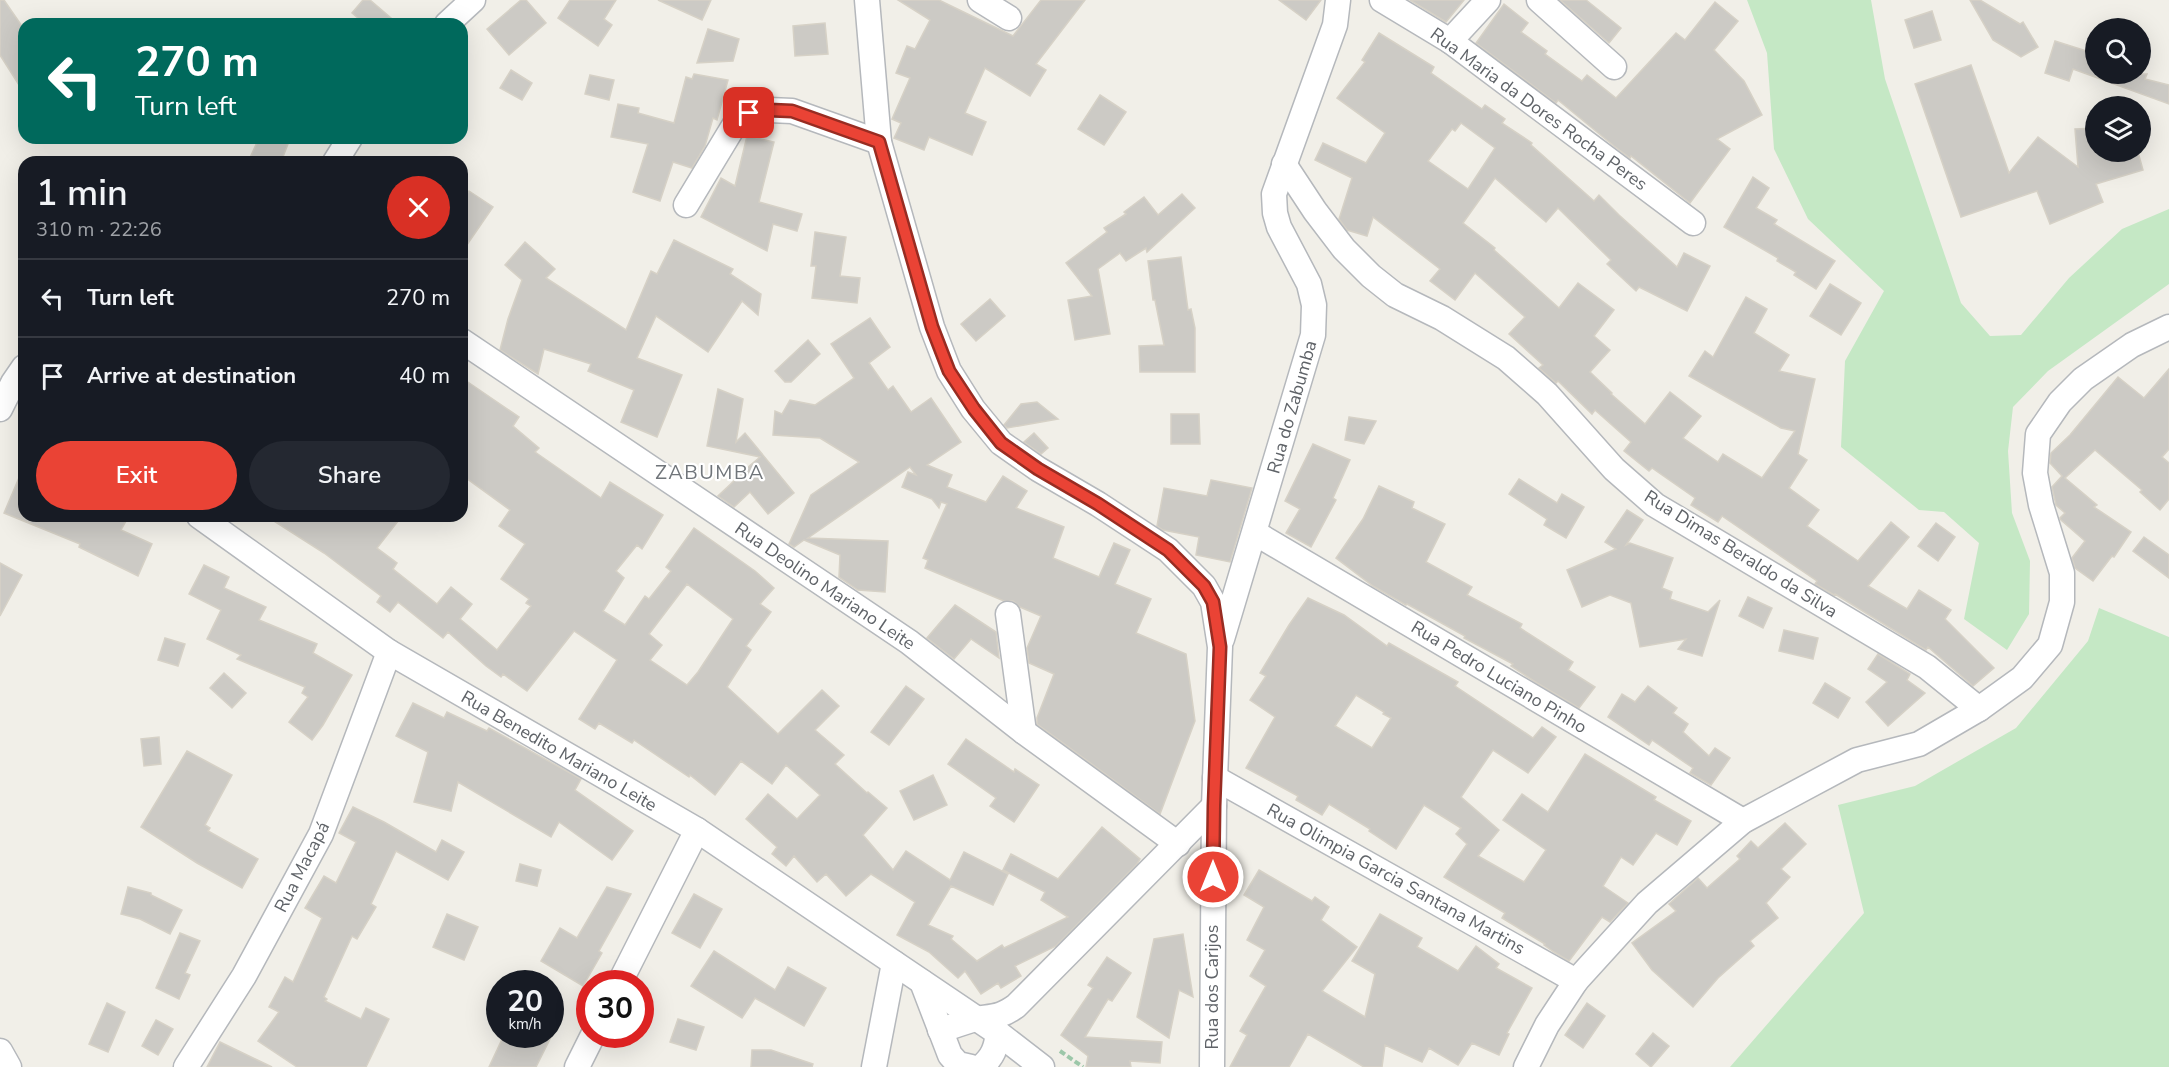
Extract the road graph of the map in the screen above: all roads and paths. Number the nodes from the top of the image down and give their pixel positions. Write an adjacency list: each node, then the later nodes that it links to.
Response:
1 (473, 0): 8 (street)
2 (867, 0): 12 (street, Rua dos Carijos)
3 (980, 0): 9 (street)
4 (1338, 0): 13 (street, Rua do Zabumba)
5 (1382, 0): 10 (street, Rua Maria da Dores Rocha Peres)
6 (1488, 0): 10 (street)
7 (1539, 0): 11 (street)
8 (454, 18)
9 (1009, 18)
10 (1450, 41): 15 (street, Rua Maria da Dores Rocha Peres)
11 (1614, 68)
12 (879, 142): 14 (street); 23 (street, Rua dos Carijos)
13 (1284, 164): 21 (street, Rua do Zabumba); 25 (street, Rua Dimas Beraldo da Silva)
14 (686, 205)
15 (1693, 223)
16 (2169, 327): 25 (street)
17 (468, 345): 26 (street, Rua Deolino Mariano Leite)
18 (15, 378): 19 (street)
19 (0, 409)
20 (207, 522): 24 (street, Rua Benedito Mariano Leite)
21 (1255, 533): 23 (street, Rua do Zabumba); 29 (street, Rua Pedro Luciano Pinho)
22 (1008, 614): 26 (street)
23 (1220, 647): 27 (street, Rua dos Carijos)
24 (389, 652): 30 (street, Rua Benedito Mariano Leite); 42 (street, Rua Macapá)
25 (1979, 709): 29 (street)
26 (1024, 732): 31 (street, Rua Deolino Mariano Leite)
27 (1215, 778): 28 (street, Rua dos Carijos); 34 (street, Rua Olimpia Garcia Santana Martins)
28 (1214, 806): 31 (street); 48 (street, Rua dos Carijos)
29 (1743, 821): 34 (street)
30 (697, 830): 32 (street, Rua Benedito Mariano Leite); 33 (street)
31 (1178, 844): 36 (street)
32 (894, 963): 35 (street, Rua Benedito Mariano Leite); 44 (street)
33 (626, 970)
34 (1576, 981): 49 (street)
35 (922, 982): 36 (street, Rua Benedito Mariano Leite); 37 (street)
36 (976, 1019): 37 (street); 38 (street, Rua Benedito Mariano Leite)
37 (940, 1030): 45 (street)
38 (998, 1033): 46 (street); 47 (street, Rua Benedito Mariano Leite)
39 (586, 1048): 43 (street)
40 (0, 1051): 41 (street)
41 (9, 1067)
42 (186, 1067)
43 (577, 1067)
44 (874, 1067)
45 (971, 1067)
46 (981, 1067)
47 (1042, 1067)
48 (1212, 1067)
49 (1526, 1067)

